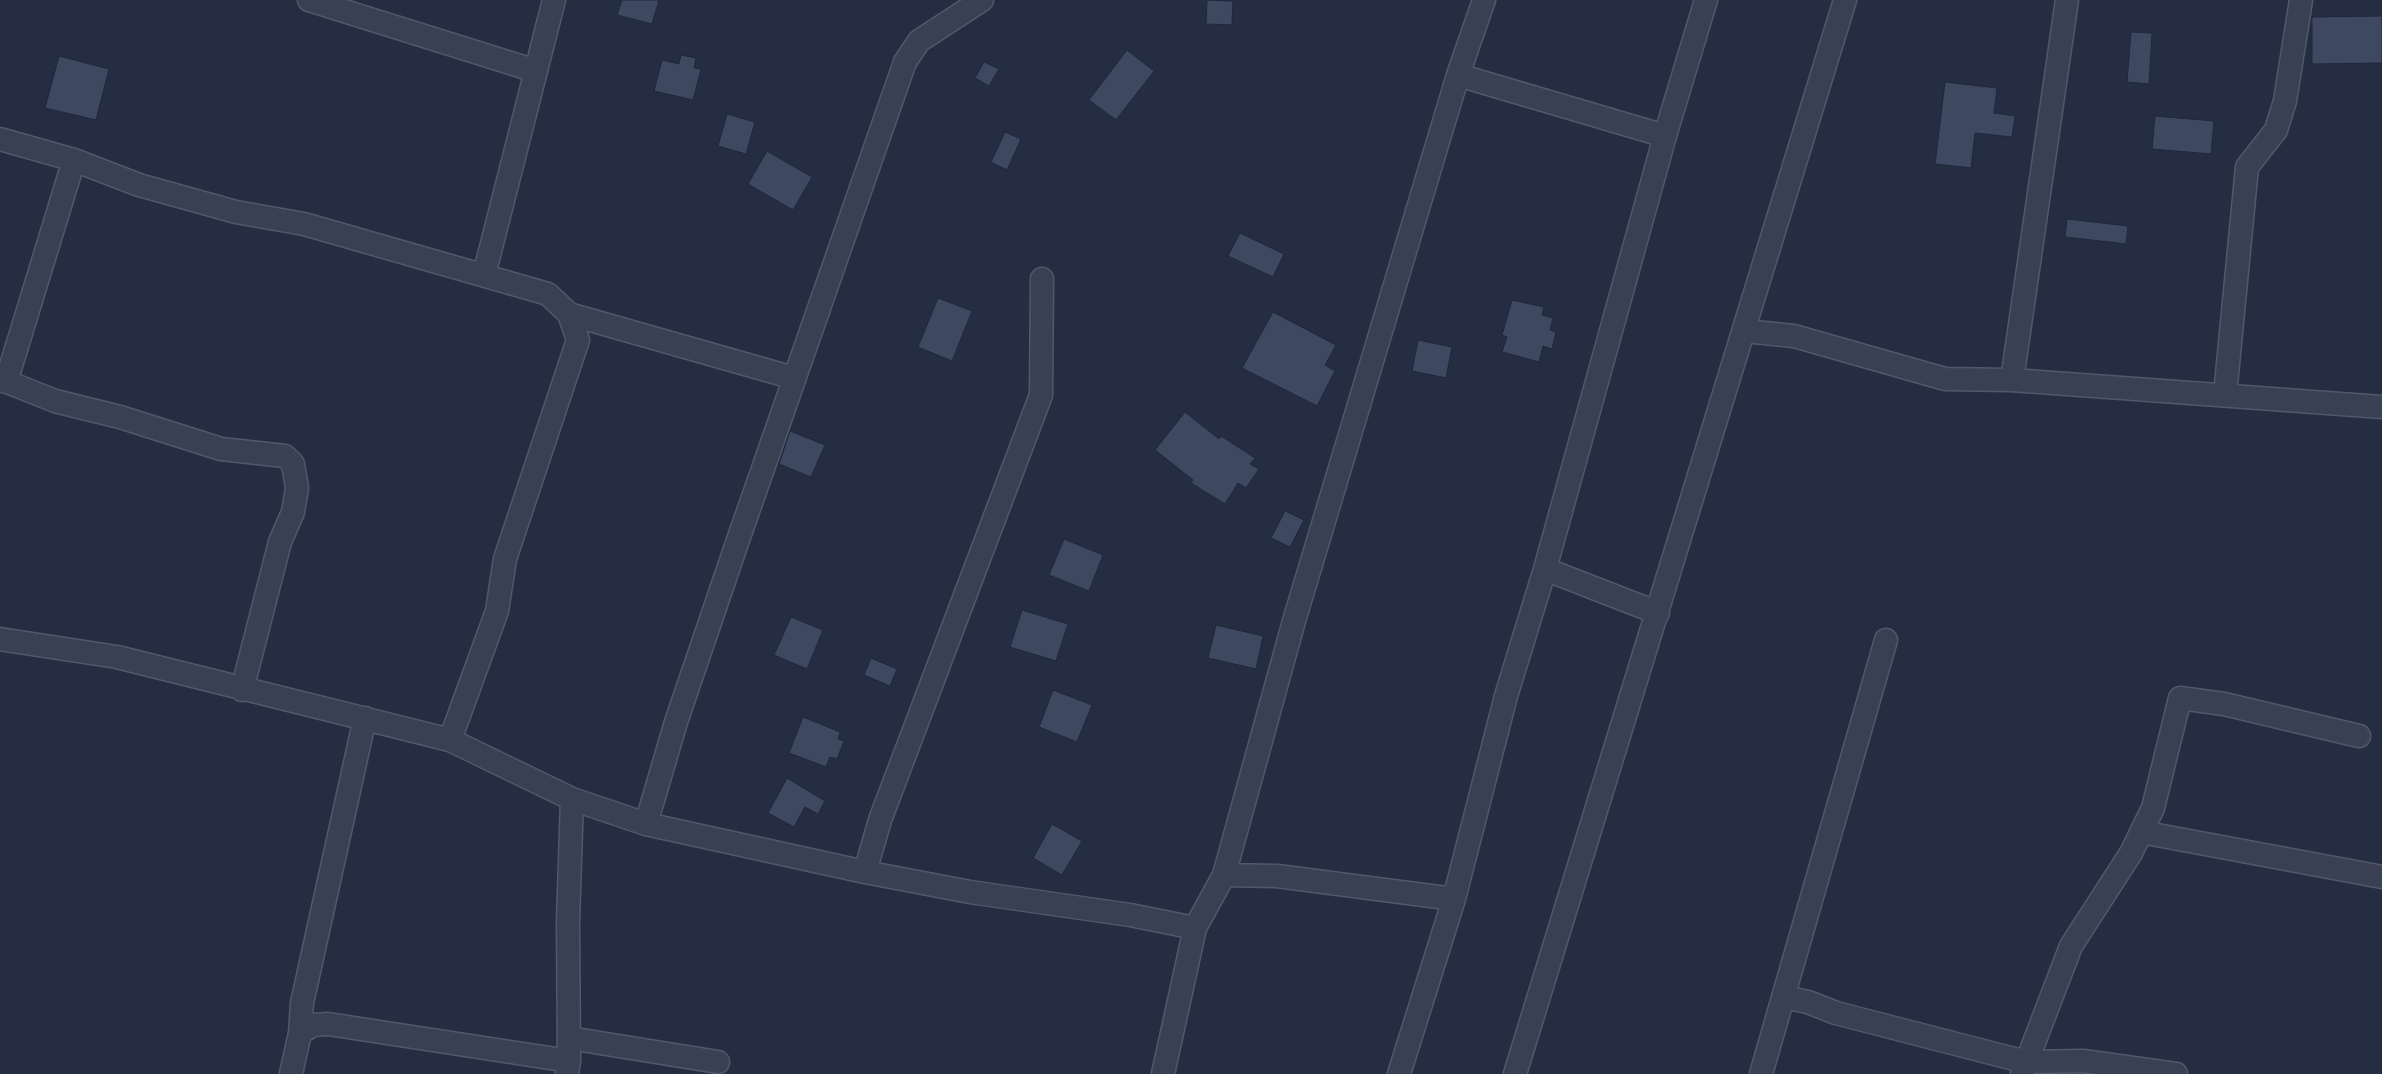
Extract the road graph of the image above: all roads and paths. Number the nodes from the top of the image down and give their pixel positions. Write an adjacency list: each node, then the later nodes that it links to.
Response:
1 (309, 0): 9 (street)
2 (554, 0): 9 (street)
3 (982, 0): 18 (street)
4 (1484, 0): 10 (street)
5 (1706, 0): 11 (street)
6 (1845, 0): 17 (street)
7 (2067, 0): 20 (street)
8 (2301, 0): 21 (street)
9 (536, 71): 14 (street)
10 (1458, 75): 11 (street); 35 (street)
11 (1665, 136): 23 (street)
12 (0, 139): 13 (street)
13 (74, 160): 14 (street); 19 (street)
14 (484, 275): 16 (street)
15 (1042, 278): 34 (street)
16 (568, 314): 18 (street); 30 (street)
17 (1744, 331): 20 (street); 24 (street)
18 (794, 378): 32 (street)
19 (3, 380): 27 (street)
20 (2012, 380): 21 (street)
21 (2225, 395): 22 (street)
22 (2382, 407)
23 (1545, 569): 24 (street); 37 (street)
24 (1658, 613): 48 (street)
25 (0, 638): 27 (street)
26 (1886, 640): 39 (street)
27 (242, 690): 28 (street)
28 (366, 718): 30 (street); 40 (street)
29 (2360, 736): 33 (street)
30 (450, 740): 31 (street)
31 (572, 799): 32 (street); 41 (street)
32 (646, 824): 34 (street)
33 (2141, 832): 36 (street); 44 (street)
34 (865, 872): 38 (street)
35 (1224, 875): 37 (street); 38 (street)
36 (2382, 877)
37 (1454, 899): 47 (street)
38 (1195, 928): 46 (street)
39 (1784, 997): 44 (street); 49 (street)
40 (300, 1033): 43 (street); 45 (street)
41 (569, 1038): 42 (street); 43 (street)
42 (718, 1062)
43 (568, 1067)
44 (2024, 1068): 50 (street)
45 (291, 1074)
46 (1163, 1074)
47 (1398, 1074)
48 (1515, 1074)
49 (1762, 1074)
50 (2176, 1074)

